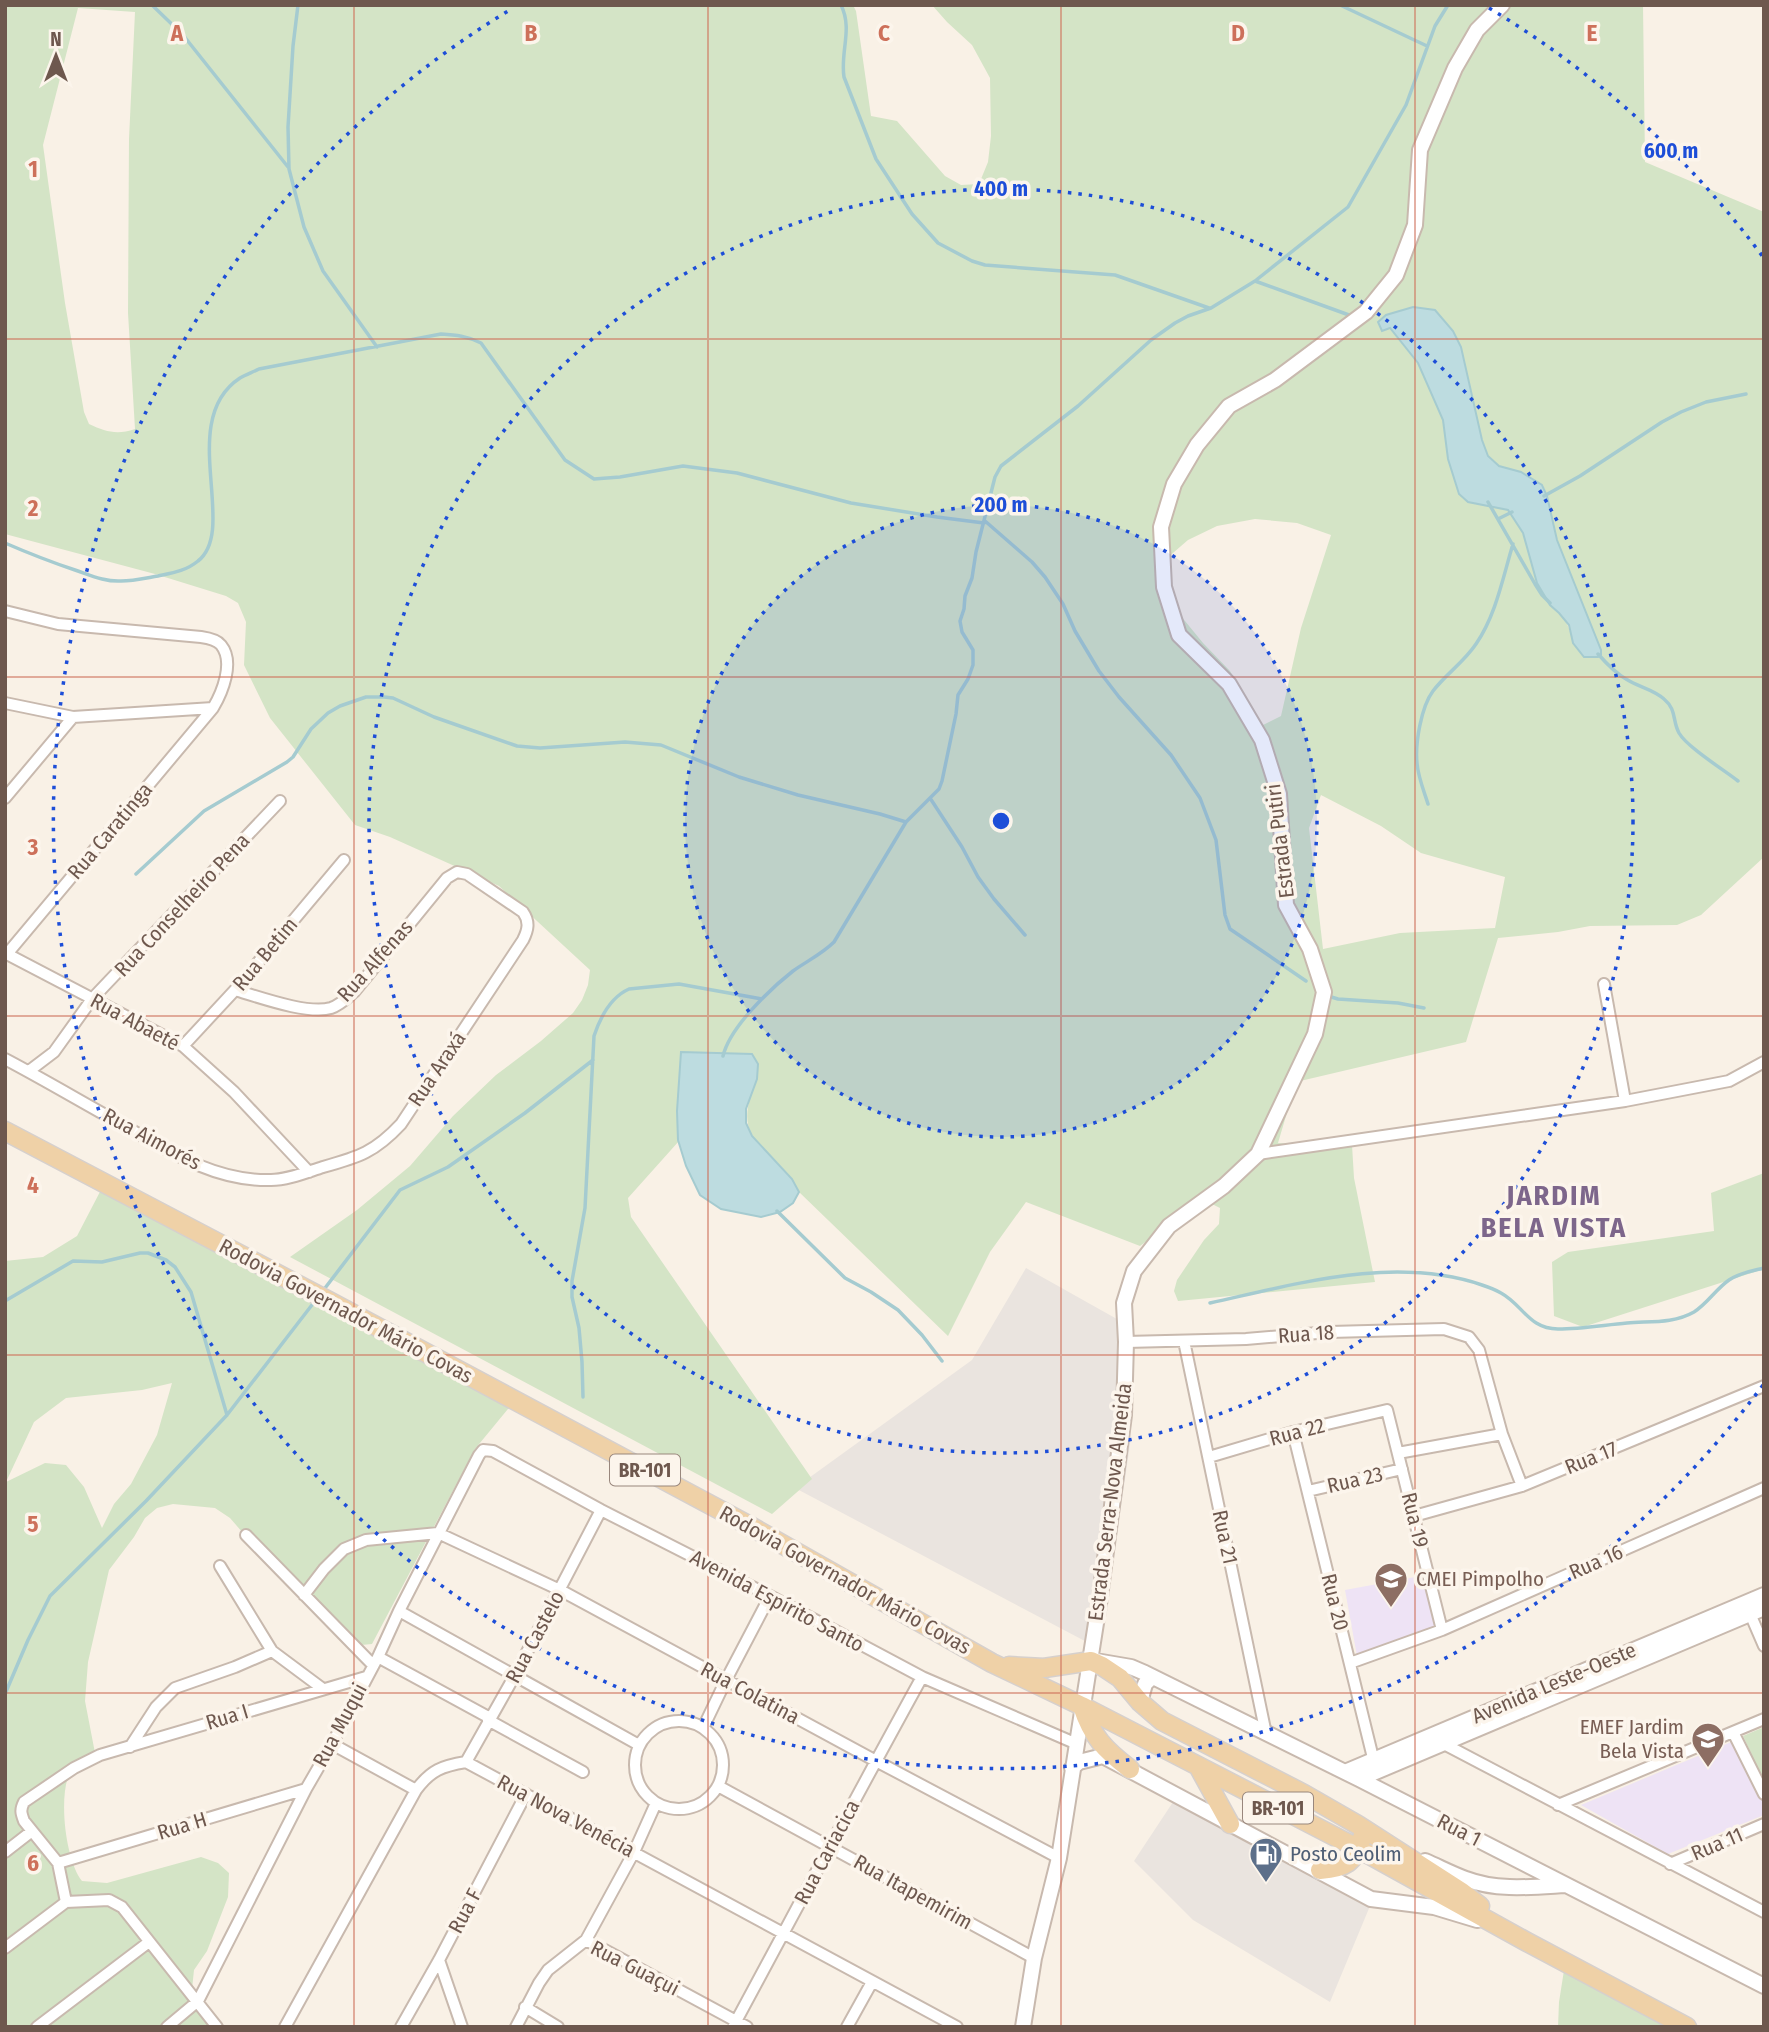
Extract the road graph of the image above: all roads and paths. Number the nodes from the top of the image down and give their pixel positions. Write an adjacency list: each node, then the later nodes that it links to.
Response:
1 (1502, 5): 20 (street, Estrada Putiri)
2 (5, 611): 4 (street, Rua Caratinga)
3 (5, 703): 5 (street)
4 (212, 708): 5 (street); 10 (street, Rua Caratinga)
5 (73, 717): 6 (street)
6 (5, 798)
7 (280, 801): 13 (street, Rua Conselheiro Pena)
8 (344, 860): 12 (street, Rua Betim)
9 (528, 925): 12 (street, Rua Alfenas); 21 (street, Rua Araxá)
10 (6, 954): 13 (street, Rua Abaeté)
11 (1604, 984): 18 (street)
12 (235, 990): 14 (street, Rua Betim)
13 (92, 999): 14 (street, Rua Abaeté); 17 (street, Rua Conselheiro Pena)
14 (183, 1046): 21 (street, Rua Abaeté)
15 (5, 1059): 17 (street, Rua Aimorés)
16 (1764, 1062): 18 (street)
17 (29, 1071): 21 (street, Rua Aimorés)
18 (1625, 1101): 20 (street)
19 (5, 1130): 51 (main road, Rodovia Governador Mário Covas / BR-101)
20 (1258, 1154): 23 (street, Estrada Putiri)
21 (309, 1171)
22 (1184, 1341): 23 (street, Rua 18); 27 (street, Rua 18); 30 (street, Rua 21)
23 (1126, 1342): 50 (street, Estrada Serra-Nova Almeida)
24 (1764, 1386): 32 (street, Rua 17)
25 (1387, 1410): 26 (street, Rua 22); 29 (street, Rua 19)
26 (1293, 1432): 30 (street, Rua 22); 34 (street, Rua 20)
27 (1502, 1434): 29 (street); 32 (street)
28 (483, 1450): 35 (street, Avenida Espírito Santo); 37 (street, Rua Muqui)
29 (1398, 1453): 31 (street, Rua 19)
30 (1209, 1457): 65 (street, Rua 21)
31 (1402, 1469): 34 (street, Rua 23); 36 (street, Rua 19)
32 (1522, 1486): 36 (street, Rua 17)
33 (1764, 1488): 46 (street, Rua 16)
34 (1308, 1491): 52 (street, Rua 20)
35 (601, 1510): 40 (street, Rua Castelo); 43 (street, Avenida Espírito Santo)
36 (1414, 1516): 46 (street, Rua 19)
37 (438, 1533): 40 (street, Rua Colatina); 41 (street); 45 (street, Rua Muqui)
38 (246, 1535): 41 (street)
39 (220, 1566): 48 (street)
40 (560, 1590): 53 (street, Rua Castelo); 57 (street, Rua Colatina)
41 (304, 1595): 49 (street)
42 (1764, 1595): 44 (street, Avenida Leste-Oeste)
43 (770, 1596): 55 (street, Avenida Espírito Santo); 57 (street)
44 (1753, 1608): 47 (street); 66 (street, Avenida Leste-Oeste)
45 (399, 1611): 49 (street, Rua Muqui); 53 (street)
46 (1443, 1630): 52 (street, Rua 16)
47 (1764, 1646)
48 (272, 1651): 58 (street); 70 (street)
49 (376, 1661): 54 (street, Rua Muqui); 61 (street)
50 (1091, 1661): 51 (main road); 56 (street, Rua 1); 59 (main road); 60 (street, Estrada Serra-Nova Almeida)
51 (992, 1663): 60 (main road, Rodovia Governador Mário Covas / BR-101)
52 (1350, 1663): 75 (street, Rua 20)
53 (515, 1675): 61 (street, Rua Castelo); 69 (street)
54 (366, 1677): 58 (street, Rua I); 67 (street, Rua Muqui)
55 (922, 1677): 68 (street, Avenida Espírito Santo); 72 (street, Rua Cariacica)
56 (1152, 1677): 59 (street); 65 (street, Rua 1)
57 (726, 1680): 63 (street); 72 (street, Rua Colatina)
58 (323, 1689): 70 (street, Rua I)
59 (1140, 1702): 90 (main road)
60 (1082, 1706): 68 (street, Estrada Serra-Nova Almeida); 74 (main road, Rodovia Governador Mário Covas / BR-101); 77 (main road)
61 (489, 1719): 73 (street, Rua Castelo); 78 (street)
62 (1764, 1719): 64 (street)
63 (703, 1728): 69 (street); 81 (street)
64 (1733, 1732): 85 (street); 87 (street)
65 (1266, 1734): 79 (street, Rua 1)
66 (1441, 1738): 75 (street, Avenida Leste-Oeste); 87 (street)
67 (332, 1744): 82 (street, Rua Muqui); 83 (street)
68 (1077, 1744): 71 (street); 76 (street, Estrada Serra-Nova Almeida)
69 (639, 1745): 86 (street)
70 (130, 1747): 91 (street, Rua I)
71 (1103, 1756): 76 (street); 77 (street)
72 (876, 1761): 93 (street, Rua Cariacica); 97 (street, Rua Colatina)
73 (466, 1762): 83 (street); 84 (street, Rua Nova Venécia)
74 (1198, 1766): 88 (main road); 94 (main road, Rodovia Governador Mário Covas / BR-101)
75 (1375, 1766): 79 (street, Avenida Leste-Oeste); 80 (street, Avenida Leste-Oeste)
76 (1072, 1768): 97 (street, Estrada Serra-Nova Almeida)
77 (1130, 1769): 88 (street)
78 (583, 1772)
79 (1345, 1772): 80 (street, Rua 1)
80 (1359, 1779): 101 (street, Rua 1)
81 (718, 1786): 86 (street); 93 (street, Rua Itapemirim)
82 (306, 1789): 98 (street, Rua H); 114 (street, Rua Muqui)
83 (416, 1790): 121 (street)
84 (526, 1794): 96 (street, Rua Nova Venécia); 111 (street, Rua F)
85 (1764, 1794)
86 (656, 1803): 96 (street)
87 (1558, 1805): 99 (street)
88 (1230, 1824): 100 (street)
89 (1764, 1824): 99 (street, Rua 11)
90 (1358, 1825): 92 (main road); 94 (main road)
91 (32, 1831): 95 (street); 98 (street)
92 (1387, 1844): 101 (street); 108 (main road)
93 (829, 1845): 105 (street, Rua Cariacica); 110 (street, Rua Itapemirim)
94 (1359, 1849): 100 (main road); 104 (main road, Rodovia Governador Mário Covas / BR-101)
95 (5, 1852)
96 (634, 1852): 105 (street, Rua Nova Venécia); 106 (street)
97 (1059, 1858): 110 (street, Estrada Serra-Nova Almeida)
98 (58, 1863): 102 (street)
99 (1671, 1864): 103 (street)
100 (1320, 1870): 104 (street)
101 (1566, 1885): 113 (street, Rua 1)
102 (66, 1902): 107 (street); 109 (street)
103 (1764, 1912)
104 (1502, 1928): 108 (main road, Rodovia Governador Mário Covas / BR-101)
105 (784, 1934): 112 (street, Rua Nova Venécia); 116 (street, Rua Cariacica)
106 (586, 1940): 115 (street, Rua Guaçui); 116 (street, Rua Guaçui)
107 (149, 1942): 114 (street); 118 (street)
108 (1527, 1942): 128 (main road, Rodovia Governador Mário Covas / BR-101)
109 (5, 1948)
110 (1034, 1958): 127 (street, Estrada Serra-Nova Almeida)
111 (439, 1960): 122 (street, Rua F); 123 (street)
112 (872, 1982): 125 (street); 126 (street, Rua Nova Venécia)
113 (1764, 1986)
114 (198, 2001): 119 (street); 120 (street)
115 (525, 2007): 117 (street); 124 (street, Rua Guaçui)
116 (739, 2025)
117 (556, 2026)
118 (37, 2027)
119 (167, 2027)
120 (217, 2027)
121 (285, 2027)
122 (401, 2027)
123 (461, 2027)
124 (516, 2027)
125 (847, 2027)
126 (957, 2027)
127 (1023, 2027)
128 (1686, 2027)

